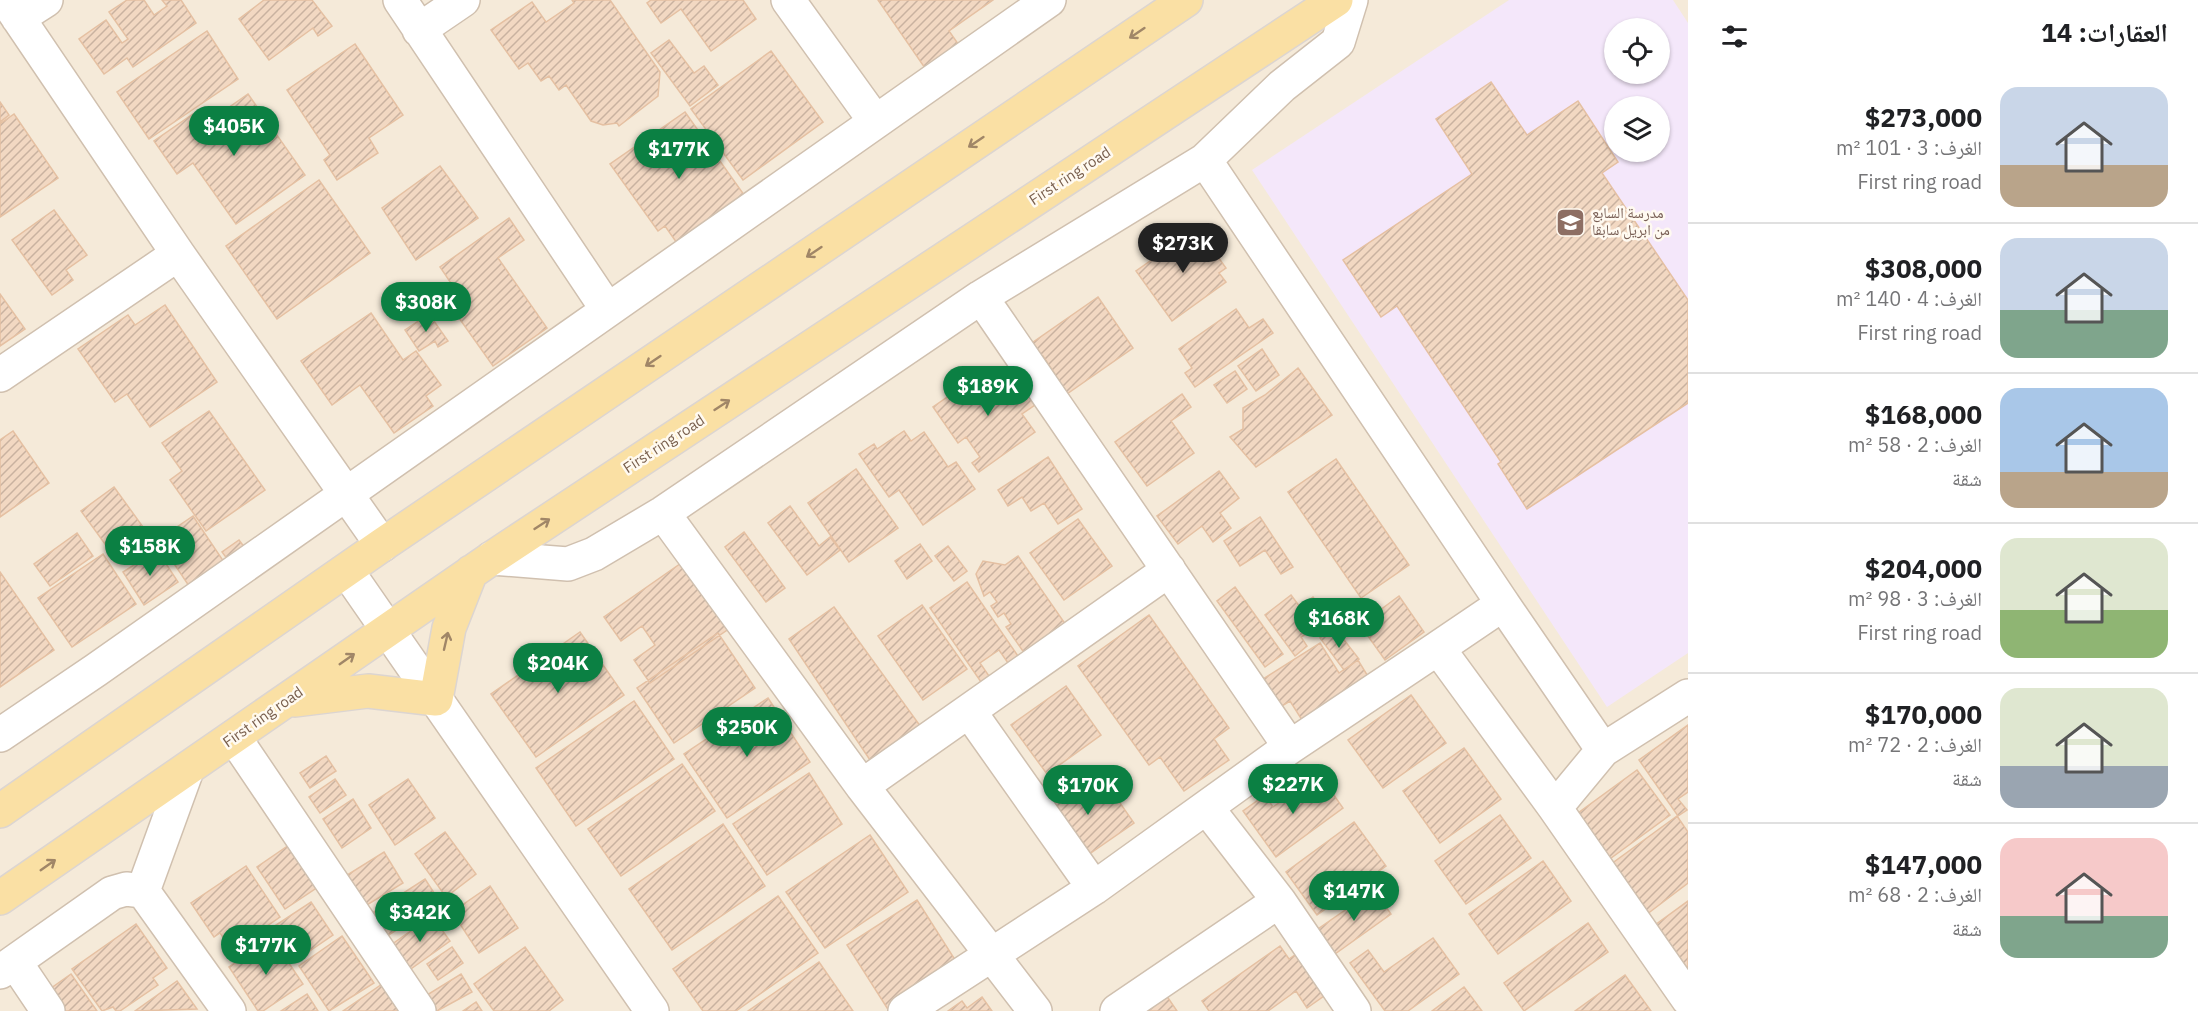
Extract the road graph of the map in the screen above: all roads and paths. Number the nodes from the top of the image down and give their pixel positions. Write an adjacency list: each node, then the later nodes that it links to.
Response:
1 (46, 0): 9 (street)
2 (400, 0): 10 (street)
3 (463, 0): 10 (street)
4 (788, 0): 11 (street)
5 (1049, 0): 11 (street)
6 (1186, 0): 19 (main road, one-way to 19)
7 (1336, 0): 20 (main road, First ring road, one-way to 7)
8 (1351, 0): 12 (street)
9 (12, 9): 13 (street)
10 (419, 30): 15 (street)
11 (875, 121): 15 (street)
12 (1205, 160): 14 (street); 23 (street)
13 (178, 254): 16 (street); 17 (street)
14 (981, 297): 18 (street); 21 (street)
15 (608, 309): 17 (street)
16 (0, 375)
17 (346, 493): 19 (street); 30 (street)
18 (663, 513): 20 (street); 35 (street)
19 (382, 545): 22 (main road)
20 (481, 565): 24 (main road, First ring road); 27 (main road, one-way to 20)
21 (1169, 570): 29 (street); 32 (street)
22 (347, 571): 24 (street); 38 (main road)
23 (1503, 604): 25 (street); 33 (street)
24 (389, 630): 27 (street); 28 (main road, First ring road, one-way to 24)
25 (1438, 648): 32 (street); 37 (street)
26 (1688, 696): 33 (street)
27 (436, 699): 28 (main road); 49 (street)
28 (285, 702): 31 (main road, First ring road)
29 (969, 711): 35 (street); 39 (street)
30 (0, 735)
31 (234, 737): 34 (main road, First ring road); 48 (street)
32 (1290, 747): 36 (street)
33 (1603, 750): 37 (street)
34 (187, 770): 40 (street); 41 (main road, First ring road, one-way to 34)
35 (862, 786): 43 (street)
36 (1208, 808): 39 (street); 42 (street)
37 (1555, 808): 45 (street)
38 (0, 811)
39 (1094, 888): 43 (street)
40 (143, 891): 44 (street); 47 (street)
41 (0, 898)
42 (1279, 901): 52 (street); 53 (street)
43 (991, 953): 50 (street); 51 (street)
44 (8, 967): 46 (street)
45 (1688, 999)
46 (48, 1011)
47 (229, 1011)
48 (419, 1011)
49 (652, 1011)
50 (905, 1011)
51 (1035, 1011)
52 (1118, 1011)
53 (1354, 1011)

